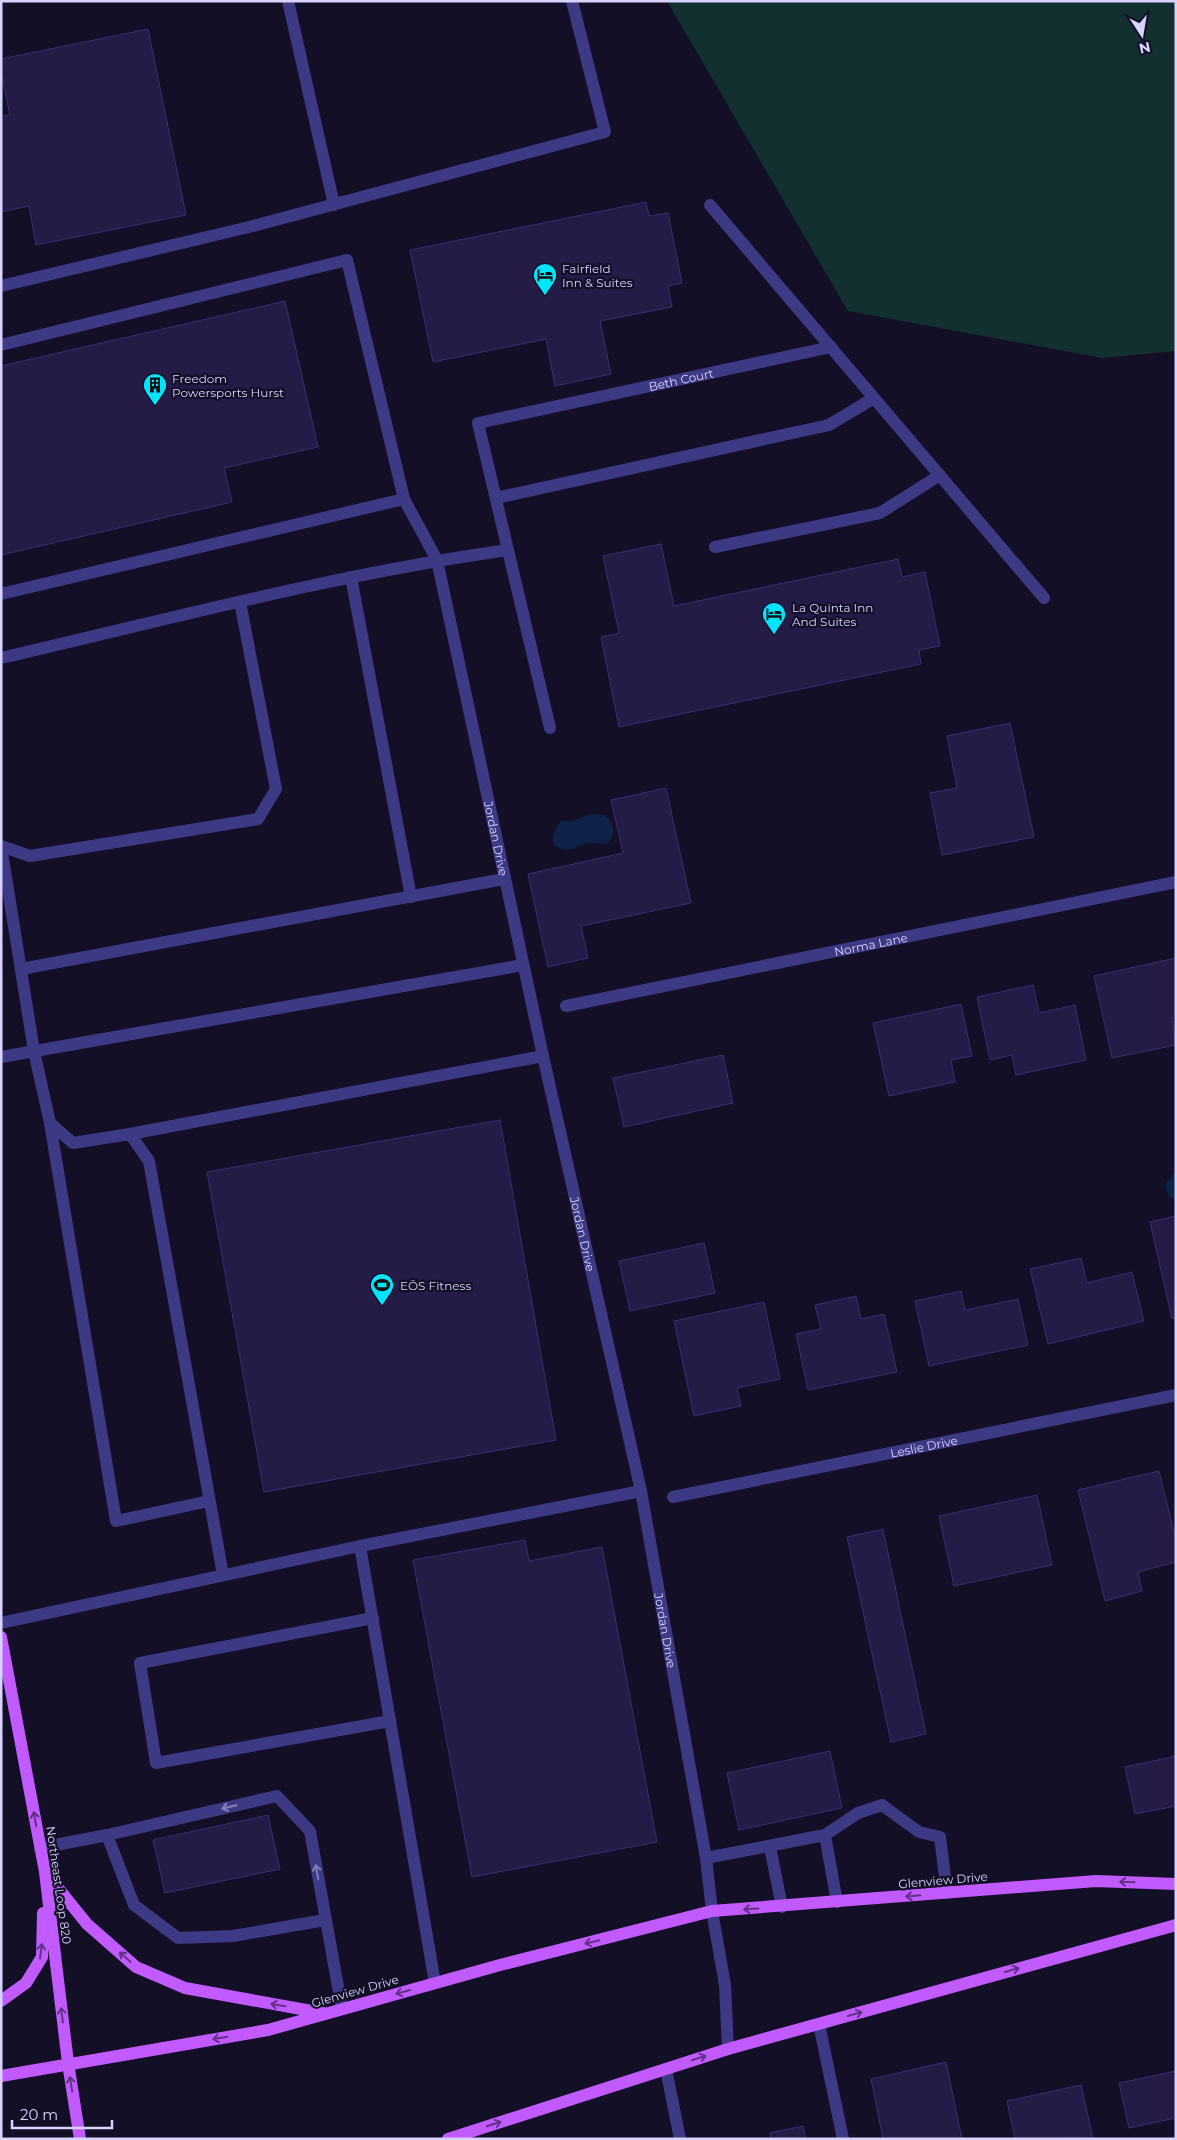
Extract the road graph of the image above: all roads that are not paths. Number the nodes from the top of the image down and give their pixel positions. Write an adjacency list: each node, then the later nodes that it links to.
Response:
1 (288, 1): 3 (street)
2 (572, 1): 3 (street)
3 (334, 205): 5 (street)
4 (710, 205): 7 (street)
5 (1, 286)
6 (1, 345): 11 (street, Jordan Drive)
7 (831, 347): 8 (street); 10 (street, Beth Court)
8 (874, 398): 9 (street); 10 (street)
9 (940, 475): 12 (street); 17 (street)
10 (496, 498): 13 (street)
11 (404, 499): 14 (street, Jordan Drive); 16 (street)
12 (715, 547)
13 (508, 550): 14 (street); 20 (street)
14 (436, 560): 15 (street); 22 (street, Jordan Drive)
15 (351, 577): 18 (street); 24 (street)
16 (1, 594)
17 (1044, 598)
18 (240, 602): 19 (street); 21 (street)
19 (1, 658)
20 (550, 728)
21 (1, 846): 26 (street)
22 (504, 879): 24 (street); 25 (street, Jordan Drive)
23 (1176, 882): 27 (street, Norma Lane)
24 (411, 897): 26 (street)
25 (523, 965): 28 (street); 29 (street, Jordan Drive)
26 (21, 968): 28 (street)
27 (566, 1006)
28 (34, 1051): 30 (street); 31 (street)
29 (543, 1056): 32 (street); 34 (street, Jordan Drive)
30 (1, 1057)
31 (50, 1123): 32 (street); 36 (street)
32 (130, 1134): 36 (street)
33 (1176, 1395): 35 (street, Leslie Drive)
34 (640, 1491): 37 (street); 47 (street, Jordan Drive)
35 (673, 1497)
36 (209, 1501): 38 (street)
37 (360, 1546): 38 (street); 39 (street)
38 (223, 1576): 40 (street)
39 (373, 1618): 42 (street); 42 (street)
40 (1, 1622)
41 (1, 1637): 46 (main road, Northeast Loop 820, one-way to 41)
42 (390, 1722): 56 (street)
43 (107, 1835): 46 (street); 54 (street); 54 (street, one-way to 43)
44 (824, 1835): 45 (street); 50 (street); 51 (street)
45 (770, 1847): 47 (street); 52 (street)
46 (40, 1848): 48 (main road, Northeast Loop 820)
47 (706, 1858): 53 (street, Jordan Drive)
48 (44, 1872): 57 (main road, one-way to 48); 59 (main road, one-way to 48); 62 (main road, Northeast Loop 820, one-way to 48)
49 (1176, 1884): 50 (main road, Glenview Drive, one-way to 50)
50 (947, 1893): 51 (main road, Glenview Drive, one-way to 51)
51 (837, 1902): 52 (main road, Glenview Drive)
52 (782, 1907): 53 (main road, Glenview Drive, one-way to 53)
53 (712, 1911): 56 (main road, Glenview Drive, one-way to 56); 61 (street)
54 (325, 1920): 58 (street)
55 (1176, 1925): 60 (main road, one-way to 55)
56 (435, 1983): 58 (main road, Glenview Drive, one-way to 58)
57 (1, 2001)
58 (342, 2009): 59 (main road, Glenview Drive)
59 (326, 2013): 62 (main road, Glenview Drive, one-way to 62)
60 (819, 2024): 61 (main road); 68 (street)
61 (728, 2049): 63 (main road, one-way to 61)
62 (68, 2063): 64 (main road, Glenview Drive); 66 (main road, Northeast Loop 820, one-way to 62)
63 (666, 2069): 65 (main road, one-way to 63); 67 (street)
64 (1, 2076)
65 (454, 2138)
66 (80, 2139)
67 (680, 2139)
68 (843, 2139)

